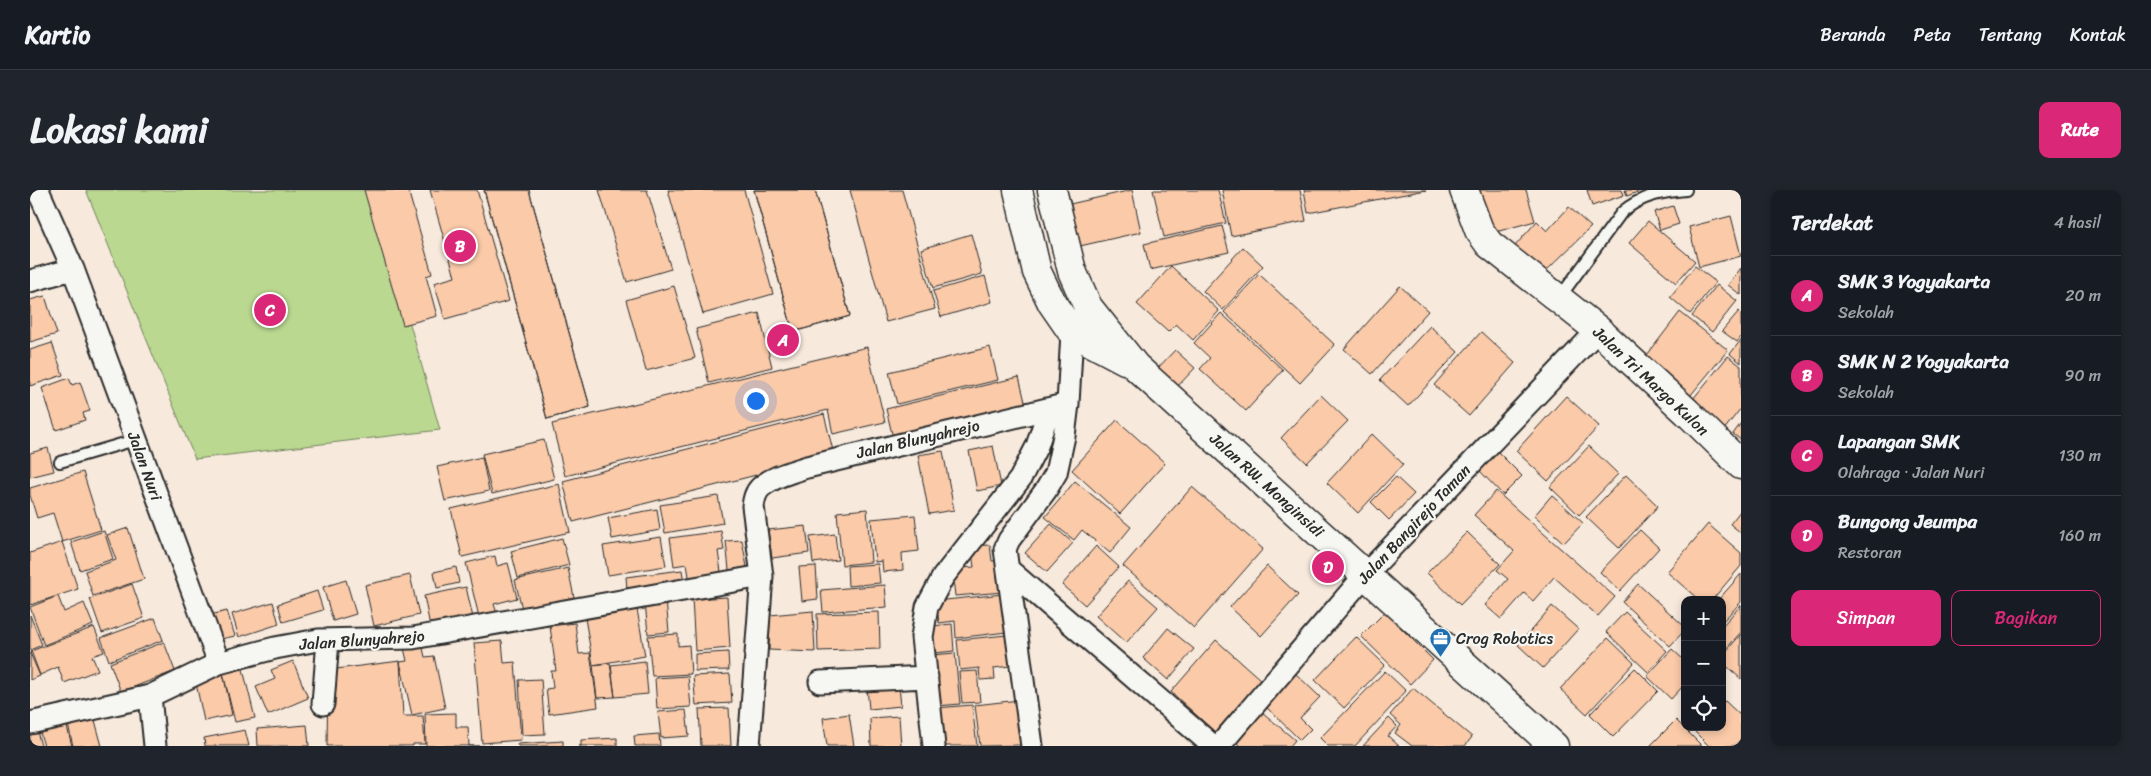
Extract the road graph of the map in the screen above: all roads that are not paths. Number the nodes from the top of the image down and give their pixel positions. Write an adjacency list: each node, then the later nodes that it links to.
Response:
1 (38, 190): 6 (street, Jalan Nuri)
2 (1018, 190): 11 (main road, Jalan RW. Monginsidi)
3 (1052, 190): 9 (main road, Jalan RW. Monginsidi)
4 (1464, 190): 8 (main road, Jalan Tri Margo Kulon)
5 (1686, 190): 8 (lane)
6 (73, 269): 7 (street); 14 (street, Jalan Nuri)
7 (30, 281)
8 (1559, 298): 10 (main road, Jalan Tri Margo Kulon)
9 (1088, 307): 11 (street); 12 (main road, Jalan RW. Monginsidi)
10 (1598, 330): 16 (main road, Jalan Tri Margo Kulon); 18 (street, Jalan Bangirejo Taman)
11 (1072, 332): 12 (main road, Jalan RW. Monginsidi); 13 (street)
12 (1135, 366): 18 (main road, Jalan RW. Monginsidi)
13 (1059, 407): 17 (street); 19 (street, Jalan Blunyahrejo); 22 (street)
14 (135, 440): 15 (lane); 21 (street, Jalan Nuri)
15 (60, 462)
16 (1741, 465)
17 (1010, 571): 30 (street); 31 (street)
18 (1366, 574): 32 (street, Jalan Bangirejo Taman); 33 (main road, Jalan RW. Monginsidi)
19 (762, 576): 20 (street, Jalan Blunyahrejo); 28 (street, Jalan Blunyahrejo)
20 (328, 640): 21 (street, Jalan Blunyahrejo); 25 (street)
21 (219, 663): 24 (street, Jalan Blunyahrejo)
22 (927, 677): 23 (street); 29 (street)
23 (820, 682)
24 (150, 696): 26 (street, Jalan Blunyahrejo); 27 (street)
25 (323, 704)
26 (30, 723)
27 (155, 746)
28 (749, 746)
29 (934, 746)
30 (1032, 746)
31 (1213, 746)
32 (1219, 746)
33 (1554, 746)

